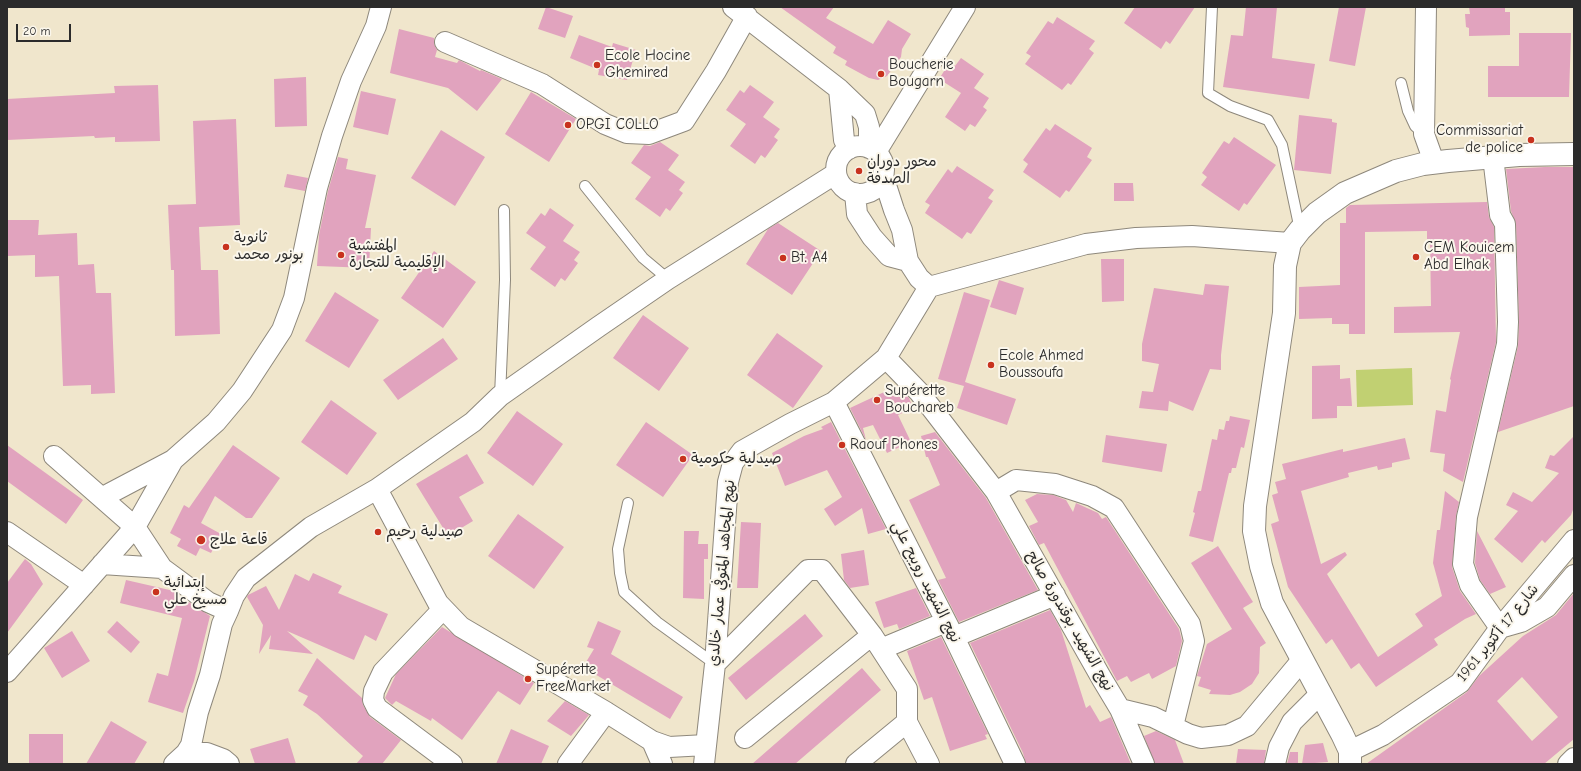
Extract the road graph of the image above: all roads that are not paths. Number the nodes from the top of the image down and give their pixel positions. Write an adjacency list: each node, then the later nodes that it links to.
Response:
1 (381, 7): 28 (street)
2 (965, 7): 11 (street)
3 (1212, 7): 20 (lane)
4 (1426, 7): 9 (street)
5 (740, 12): 6 (street); 8 (street)
6 (445, 42)
7 (1401, 83): 9 (lane)
8 (839, 89): 10 (street); 11 (street)
9 (1424, 134): 14 (street)
10 (849, 149): 11 (street); 15 (street)
11 (873, 150): 16 (street)
12 (1574, 154): 13 (main road)
13 (1493, 157): 14 (main road); 43 (street)
14 (1434, 162): 20 (main road)
15 (835, 174): 18 (street); 22 (street)
16 (883, 176): 18 (street); 21 (street)
17 (585, 186): 22 (lane)
18 (855, 193): 21 (street)
19 (504, 210): 25 (lane)
20 (1295, 236): 23 (street); 46 (main road)
21 (908, 262): 23 (street)
22 (668, 279): 25 (street)
23 (929, 287): 24 (street, نهج المجاهد المتوفي عمار خالدي)
24 (886, 358): 26 (street, نهج المجاهد المتوفي عمار خالدي); 30 (street, نهج الشهيد بوقندورة صالح)
25 (500, 396): 29 (street)
26 (834, 402): 44 (street, نهج الشهيد رويبح علي); 47 (street, نهج المجاهد المتوفي عمار خالدي)
27 (54, 456): 31 (street)
28 (173, 460): 31 (street); 33 (street)
29 (378, 489): 41 (street); 42 (street)
30 (996, 492): 40 (street, نهج الشهيد بوقندورة صالح); 53 (street)
31 (103, 497): 33 (street)
32 (628, 503): 47 (lane)
33 (135, 527): 36 (street); 37 (street)
34 (7, 532): 39 (street)
35 (1574, 540): 43 (street, شارع 17 أكتوبر 1961)
36 (102, 564): 37 (street); 39 (street)
37 (162, 568): 42 (street)
38 (1574, 575): 43 (street)
39 (84, 585): 48 (street)
40 (1055, 596): 44 (street); 50 (street, نهج الشهيد بوقندورة صالح)
41 (443, 609): 51 (street); 61 (street)
42 (228, 610): 59 (street)
43 (1500, 628): 57 (street, شارع 17 أكتوبر 1961)
44 (950, 630): 45 (street); 66 (street, نهج الشهيد رويبح علي)
45 (876, 642): 47 (street); 52 (street); 54 (street)
46 (1302, 660): 49 (main road); 53 (street, نهج الشهيد بوقندورة صالح)
47 (715, 664): 56 (street, نهج المجاهد المتوفي عمار خالدي)
48 (7, 672)
49 (1321, 693): 57 (main road); 68 (street)
50 (1120, 709): 53 (street, نهج الشهيد بوقندورة صالح); 67 (street)
51 (606, 712): 55 (street); 62 (street)
52 (907, 722): 64 (street); 65 (street)
53 (1174, 726)
54 (745, 738)
55 (652, 741): 56 (street); 63 (street)
56 (705, 755)
57 (1350, 758)
58 (1574, 758): 69 (street)
59 (180, 759): 60 (street)
60 (229, 764)
61 (452, 764)
62 (568, 764)
63 (662, 764)
64 (856, 764)
65 (929, 764)
66 (1015, 764)
67 (1144, 764)
68 (1275, 764)
69 (1568, 764)

